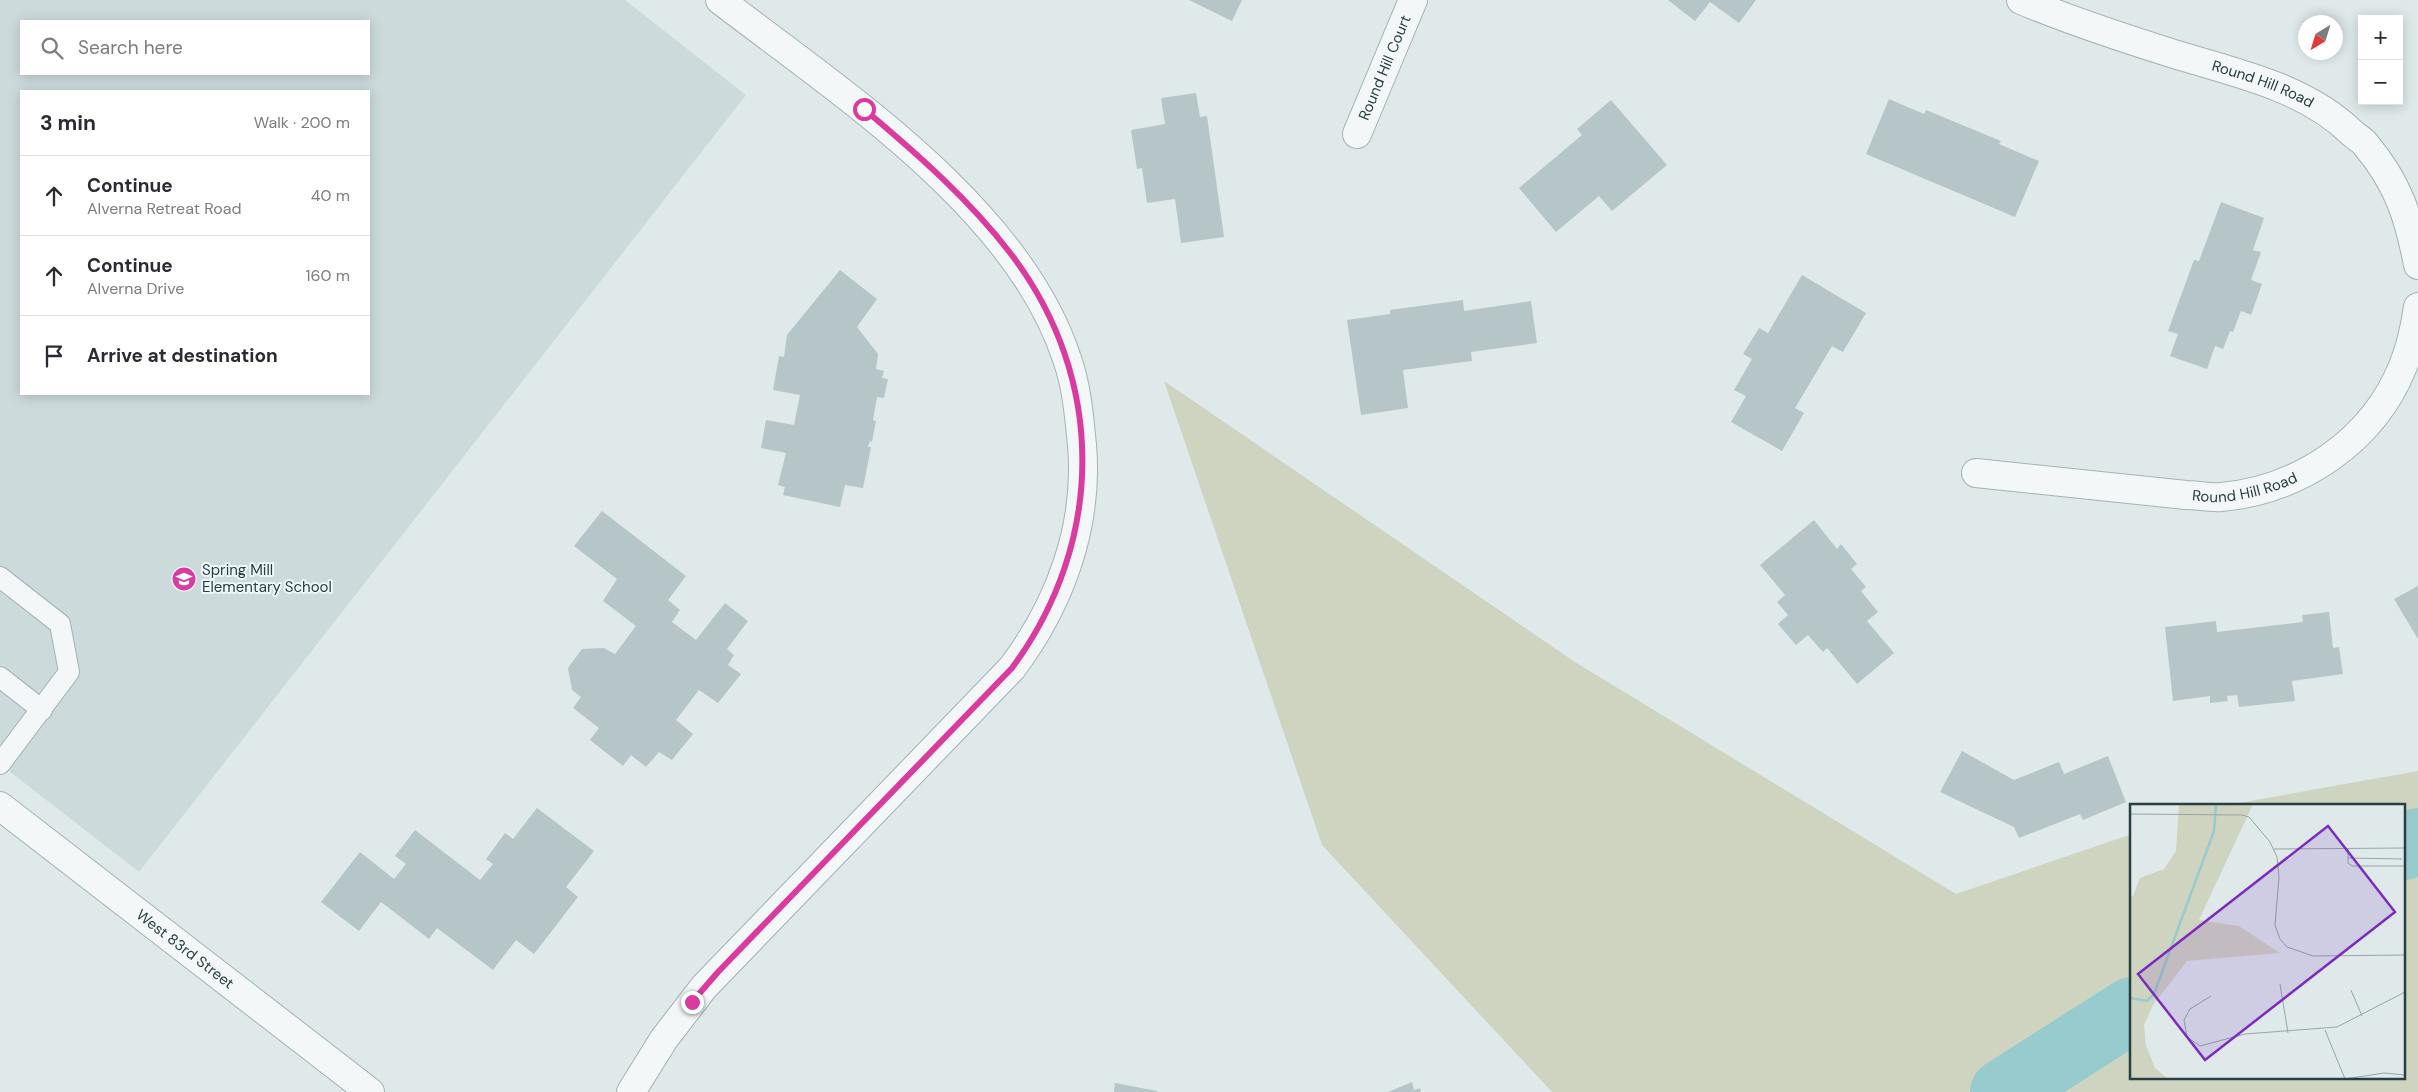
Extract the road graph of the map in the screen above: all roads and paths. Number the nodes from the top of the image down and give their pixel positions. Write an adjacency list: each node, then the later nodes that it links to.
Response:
1 (720, 0): 14 (street)
2 (1413, 0): 4 (street, Round Hill Court)
3 (2021, 0): 5 (street, Round Hill Road)
4 (1357, 134)
5 (2418, 265)
6 (2418, 307): 7 (street, Round Hill Road)
7 (1976, 473)
8 (0, 577): 10 (lane)
9 (0, 677): 10 (lane)
10 (42, 710): 11 (lane)
11 (0, 764)
12 (0, 806): 13 (street, West 83rd Street)
13 (370, 1092)
14 (631, 1092)

